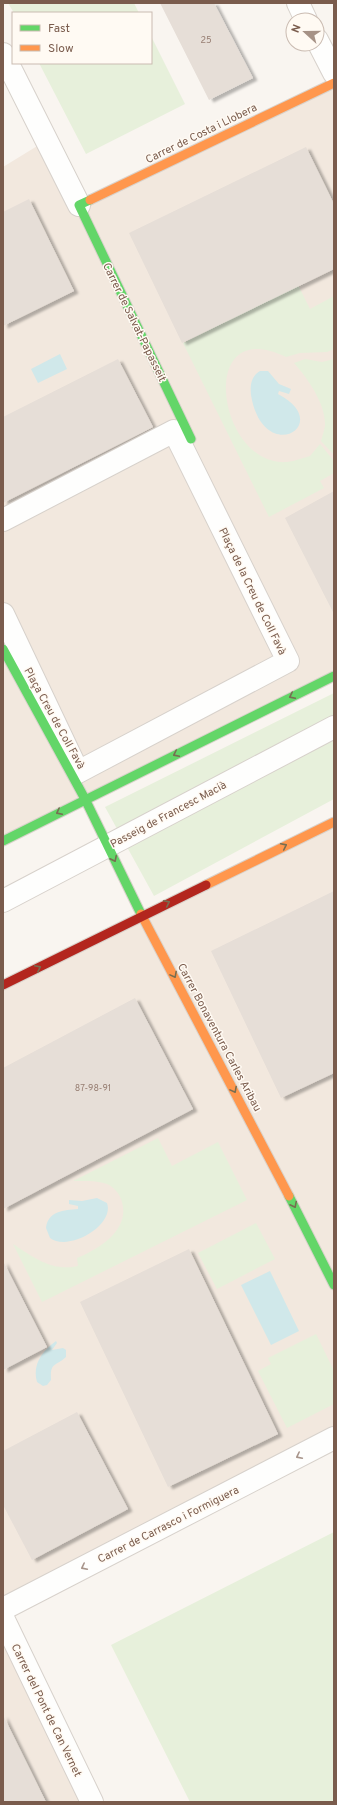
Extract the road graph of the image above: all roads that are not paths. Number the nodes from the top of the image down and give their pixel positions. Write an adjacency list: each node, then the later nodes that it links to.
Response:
1 (323, 52): 3 (street)
2 (3, 54): 5 (street)
3 (334, 73)
4 (334, 83): 5 (street, Carrer de Costa i Llobera)
5 (79, 206): 6 (street, Carrer de Salvat-Papasseit)
6 (191, 439)
7 (3, 520): 8 (street, Plaça de la Creu de Coll Favà)
8 (3, 614)
9 (3, 649): 12 (street, Plaça Creu de Coll Favà)
10 (334, 676): 12 (street, one-way to 12)
11 (334, 727): 15 (street, Passeig de Francesc Macià)
12 (85, 799): 14 (street, one-way to 14); 15 (street, Carrer Bonaventura Carles Aribau)
13 (334, 822): 17 (street, one-way to 13)
14 (3, 841)
15 (108, 846): 16 (street, Passeig de Francesc Macià); 17 (street, Carrer Bonaventura Carles Aribau, one-way to 17)
16 (3, 901)
17 (142, 915): 18 (street, one-way to 17); 19 (street, Carrer Bonaventura Carles Aribau, one-way to 19)
18 (3, 985)
19 (334, 1285)
20 (334, 1438): 21 (street, Carrer de Carrasco i Formiguera, one-way to 21)
21 (3, 1609)
22 (3, 1618): 23 (street, Carrer del Pont de Can Vernet)
23 (92, 1802)

